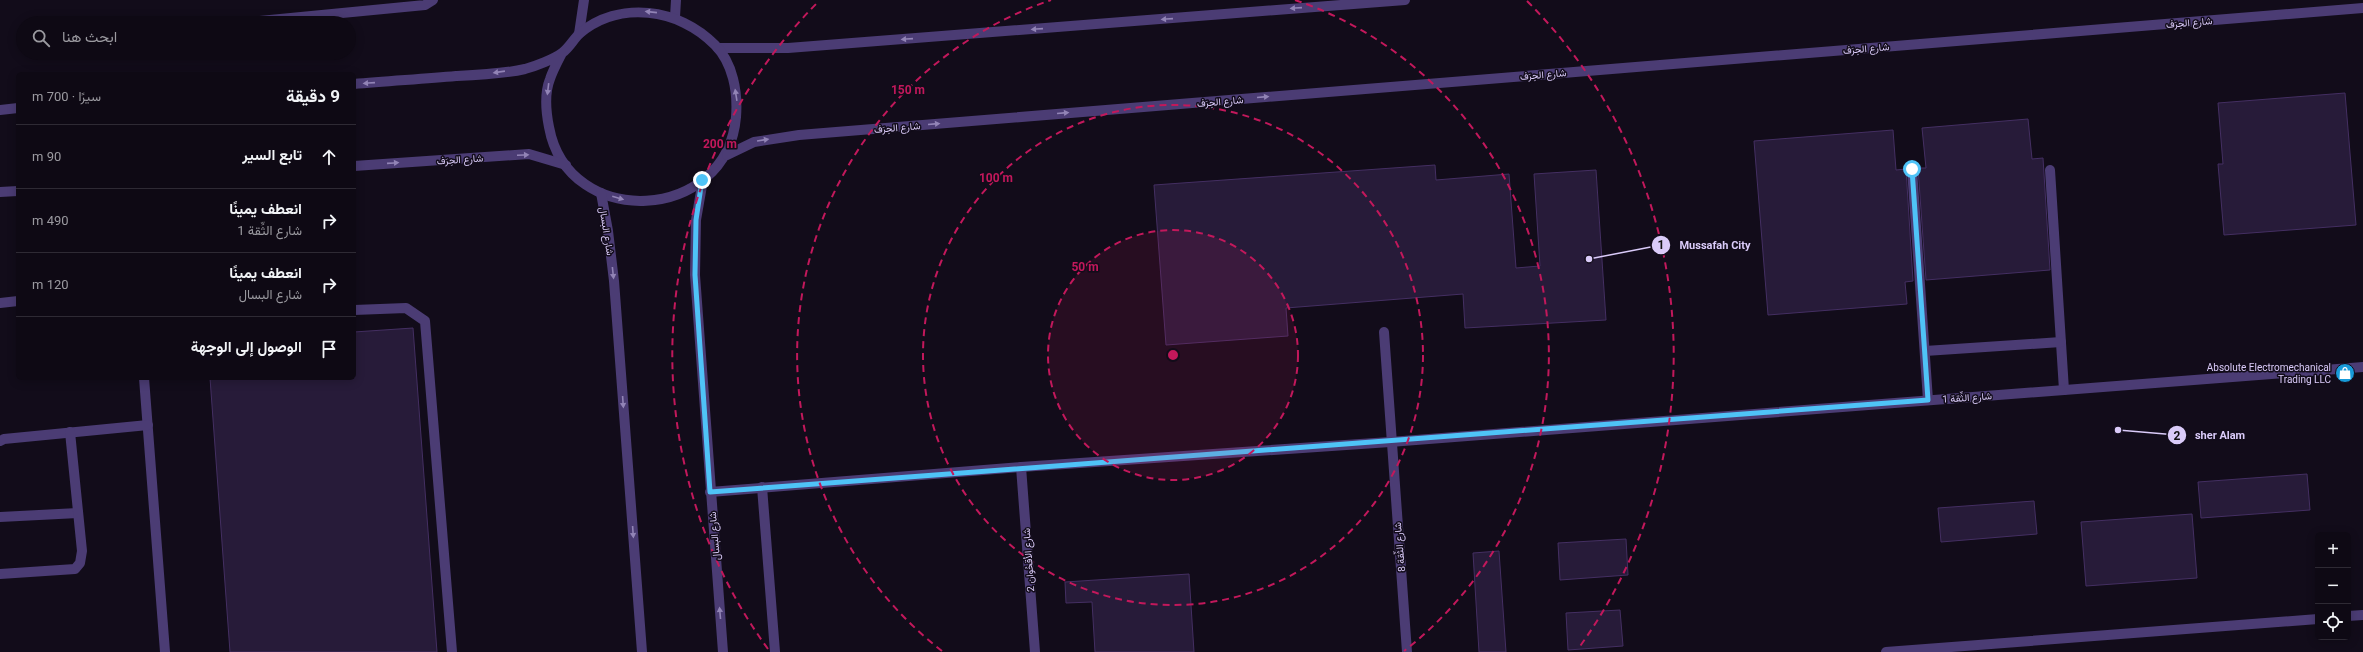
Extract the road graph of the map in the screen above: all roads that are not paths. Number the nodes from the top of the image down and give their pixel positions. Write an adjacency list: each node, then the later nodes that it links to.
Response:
1 (433, 0): 6 (street)
2 (584, 0): 8 (street)
3 (676, 0): 7 (street)
4 (1405, 0): 9 (street, one-way to 9)
5 (2363, 8): 14 (street, شارع الحِرَف, one-way to 5)
6 (311, 16)
7 (675, 17): 8 (street, one-way to 8); 9 (street)
8 (579, 34): 10 (street)
9 (718, 48): 14 (street, one-way to 9)
10 (562, 53): 11 (street, one-way to 11); 15 (street, one-way to 15)
11 (356, 84)
12 (16, 108): 13 (street)
13 (0, 110)
14 (726, 155): 19 (street)
15 (566, 165): 16 (street, شارع الحِرَف, one-way to 15); 22 (street)
16 (356, 166)
17 (1912, 169): 28 (street)
18 (2050, 170): 27 (street)
19 (702, 180): 22 (street, one-way to 19); 39 (street, شارع البسال)
20 (16, 191): 21 (street)
21 (0, 192)
22 (601, 193): 49 (street, شارع البسال, one-way to 49)
23 (16, 301): 24 (street)
24 (0, 303)
25 (356, 310): 48 (street)
26 (1384, 332): 36 (street, شارع الثِّقة 8)
27 (2061, 342): 28 (street); 31 (street)
28 (1925, 351): 32 (street)
29 (2363, 367): 31 (street, شارع الثِّقة 1)
30 (144, 380): 33 (street)
31 (2064, 390): 32 (street, شارع الثِّقة 1)
32 (1928, 400): 36 (street, شارع الثِّقة 1)
33 (148, 425): 34 (street); 47 (street)
34 (70, 432): 35 (street); 40 (street)
35 (1, 438)
36 (1390, 442): 37 (street, شارع الثِّقة 1); 53 (street, شارع الثِّقة 8)
37 (1021, 467): 38 (street, شارع الثِّقة 1); 52 (street, شارع الأقحُوان 2)
38 (762, 488): 39 (street, شارع الثِّقة 1); 51 (street)
39 (710, 492): 50 (street, شارع البسال, one-way to 39)
40 (78, 513): 41 (street); 42 (street)
41 (0, 517)
42 (0, 574)
43 (2363, 615): 44 (street)
44 (2351, 616)
45 (2315, 619): 46 (street)
46 (1940, 650): 54 (street)
47 (165, 652)
48 (452, 652)
49 (642, 652)
50 (723, 652)
51 (775, 652)
52 (1035, 652)
53 (1408, 652)
54 (1886, 652)

